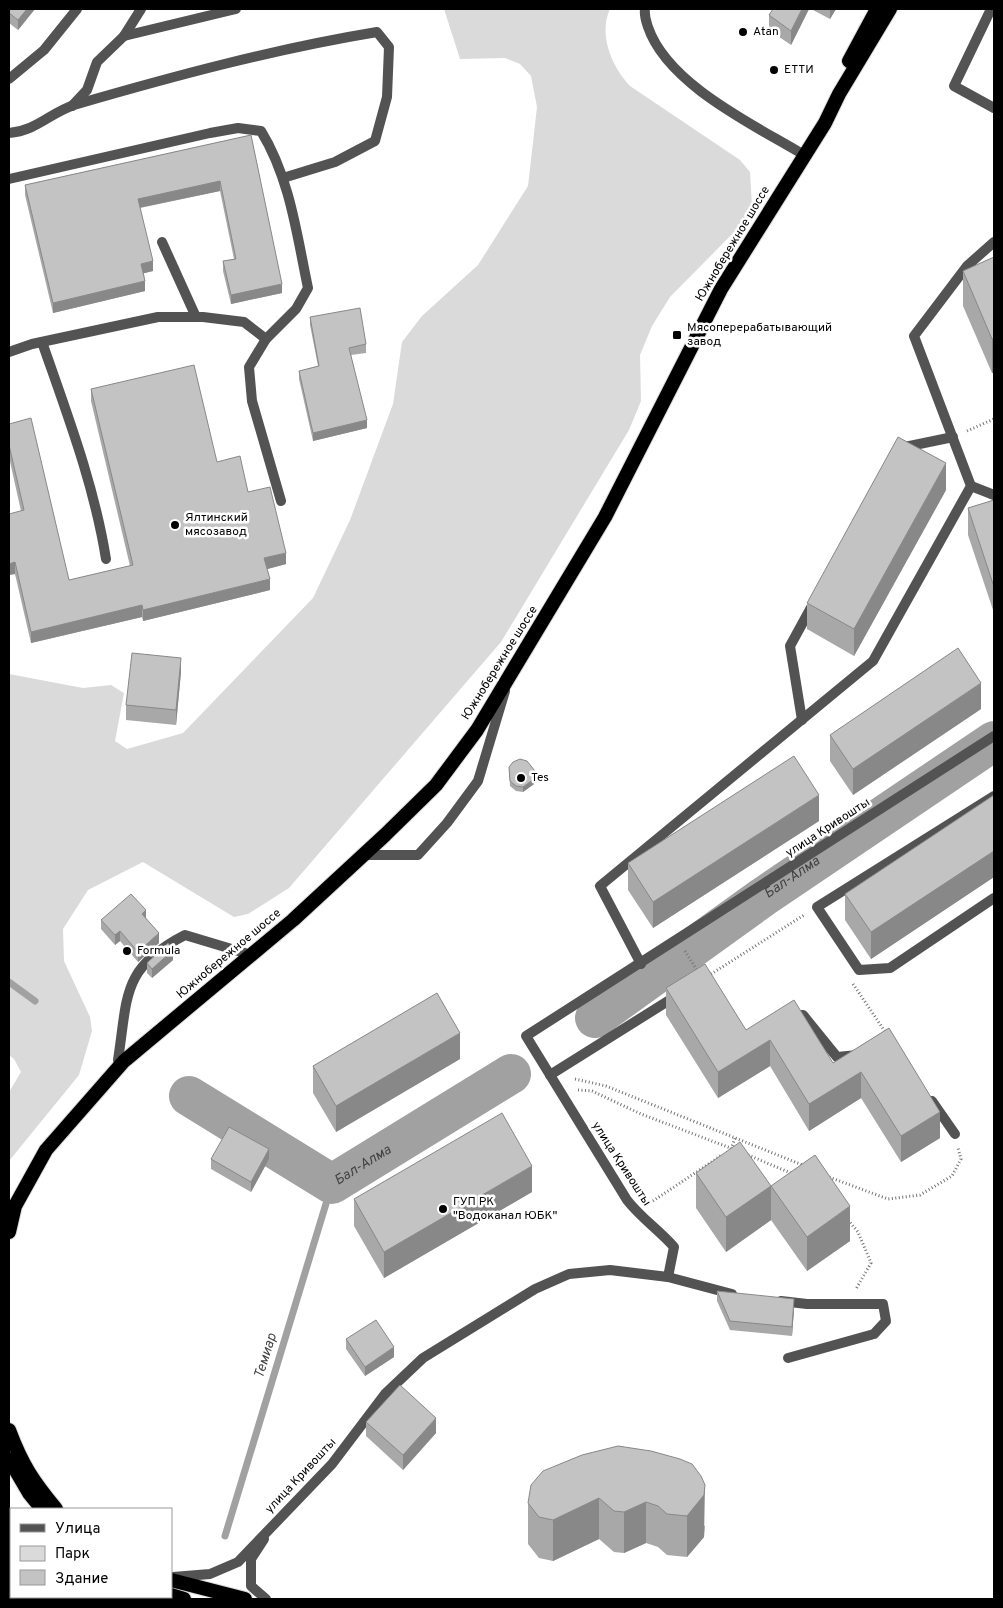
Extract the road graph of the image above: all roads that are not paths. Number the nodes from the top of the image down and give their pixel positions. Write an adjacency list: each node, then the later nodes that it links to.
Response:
1 (77, 9): 9 (street)
2 (141, 9): 8 (street)
3 (236, 9): 8 (street)
4 (645, 9): 14 (street)
5 (877, 9): 12 (highway, Южнобережное шоссе)
6 (890, 9): 12 (highway, Южнобережное шоссе)
7 (990, 9): 11 (street)
8 (124, 36): 10 (street)
9 (9, 79)
10 (72, 106): 13 (street); 15 (street)
11 (994, 108)
12 (824, 117): 14 (highway, Южнобережное шоссе); 30 (highway, Южнобережное шоссе)
13 (9, 133)
14 (799, 152): 36 (highway, Южнобережное шоссе)
15 (283, 178): 16 (street); 20 (street)
16 (9, 179)
17 (162, 242): 19 (street)
18 (994, 242): 23 (street)
19 (196, 317): 20 (street); 21 (street)
20 (266, 339): 27 (street)
21 (42, 342): 22 (street); 28 (street)
22 (9, 352)
23 (953, 437): 24 (street); 25 (street)
24 (894, 457)
25 (971, 486): 26 (street); 31 (street)
26 (994, 495)
27 (281, 501)
28 (106, 559)
29 (818, 594): 31 (street)
30 (507, 683): 34 (highway, Южнобережное шоссе); 34 (street)
31 (802, 720): 37 (street)
32 (994, 736): 37 (street, улица Кривошты)
33 (994, 796): 35 (street)
34 (364, 854): 46 (highway, Южнобережное шоссе)
35 (994, 898)
36 (245, 953): 41 (highway, Южнобережное шоссе); 41 (street)
37 (641, 964): 42 (street, улица Кривошты)
38 (702, 979): 42 (street)
39 (782, 1022): 40 (street)
40 (871, 1048)
41 (118, 1060): 45 (highway, Южнобережное шоссе)
42 (550, 1074): 47 (street, улица Кривошты)
43 (927, 1093): 44 (street)
44 (956, 1134)
45 (9, 1206)
46 (9, 1232)
47 (668, 1277): 48 (street); 55 (street, улица Кривошты)
48 (746, 1296)
49 (772, 1300): 50 (street)
50 (788, 1358)
51 (9, 1430): 54 (highway)
52 (9, 1458): 53 (highway)
53 (41, 1508)
54 (55, 1508)
55 (274, 1523): 56 (street, улица Кривошты); 60 (street)
56 (175, 1581): 59 (highway)
57 (172, 1595): 58 (highway)
58 (184, 1599)
59 (245, 1599)
60 (266, 1599)

